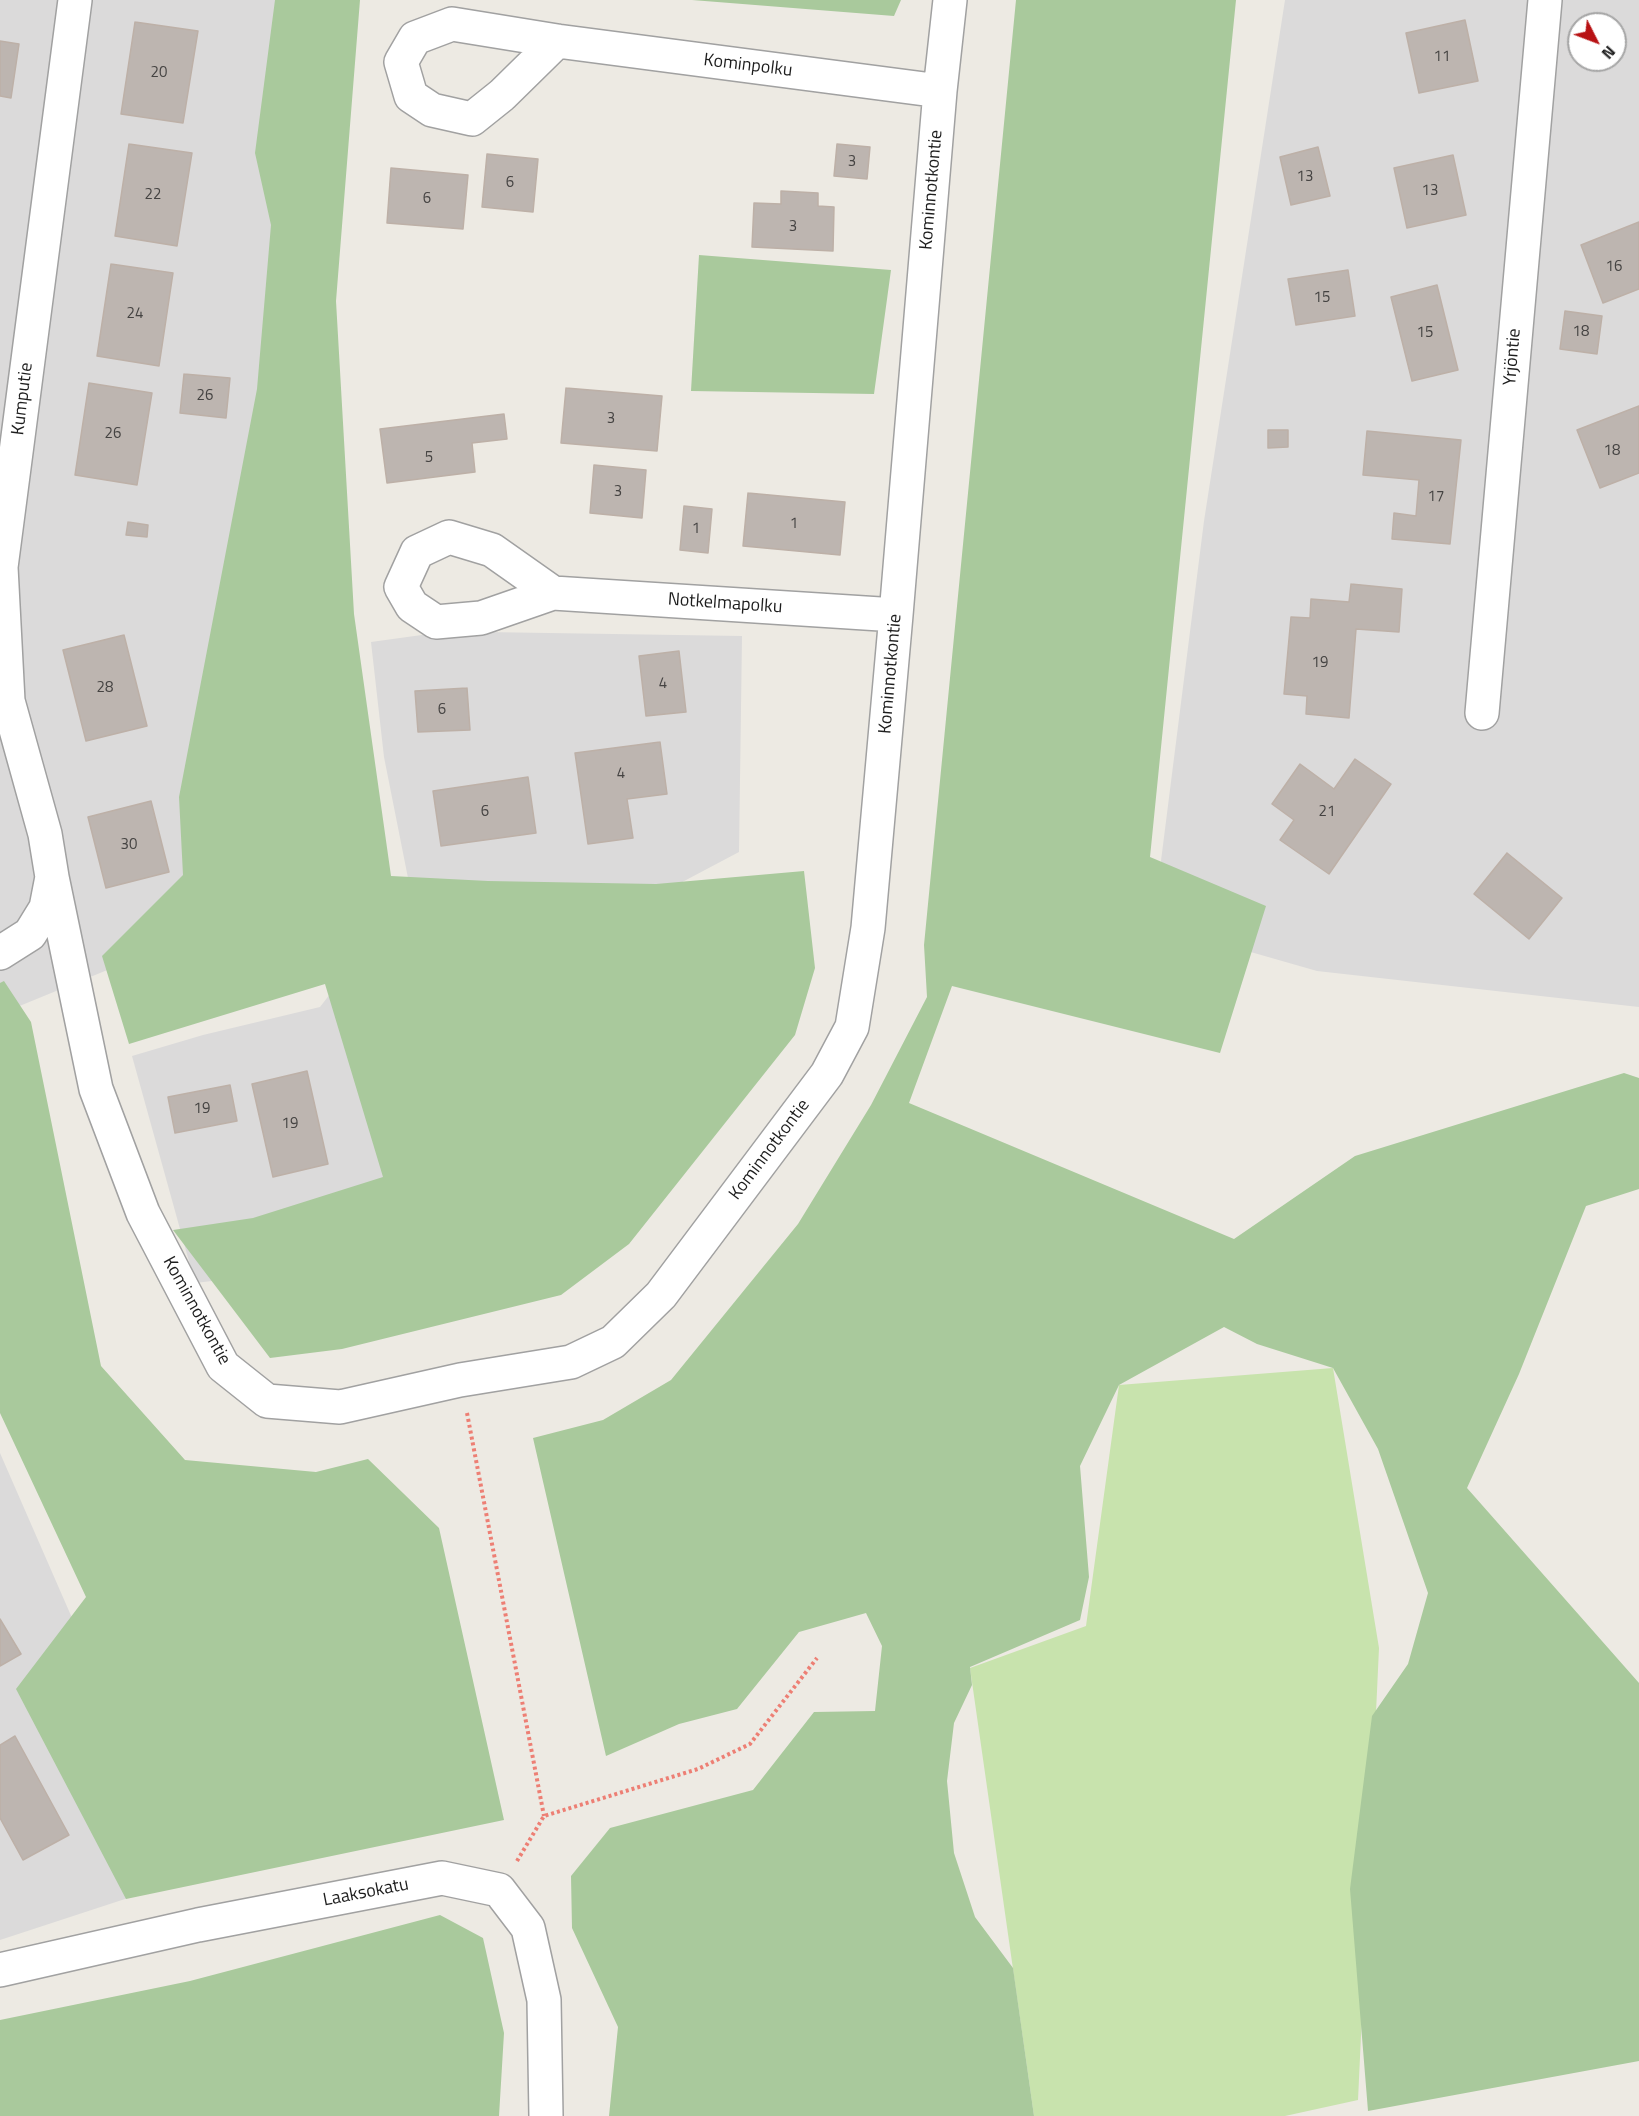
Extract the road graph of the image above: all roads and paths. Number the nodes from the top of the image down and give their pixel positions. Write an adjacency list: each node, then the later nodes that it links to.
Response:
1 (75, 0): 9 (street, Kumputie)
2 (950, 0): 5 (street, Kominnotkontie)
3 (1545, 0): 8 (street, Yrjöntie)
4 (557, 41): 5 (street, Kominpolku)
5 (940, 91): 7 (street, Kominnotkontie)
6 (553, 593): 7 (street, Notkelmapolku)
7 (896, 615): 11 (street, Kominnotkontie)
8 (1482, 713)
9 (51, 877): 10 (street, Kumputie); 11 (street, Kominnotkontie)
10 (0, 953)
11 (460, 1380): 13 (path)
12 (817, 1658): 13 (path)
13 (544, 1816): 14 (path)
14 (499, 1890): 15 (street, Laaksokatu); 16 (street)
15 (0, 1970)
16 (546, 2116)

